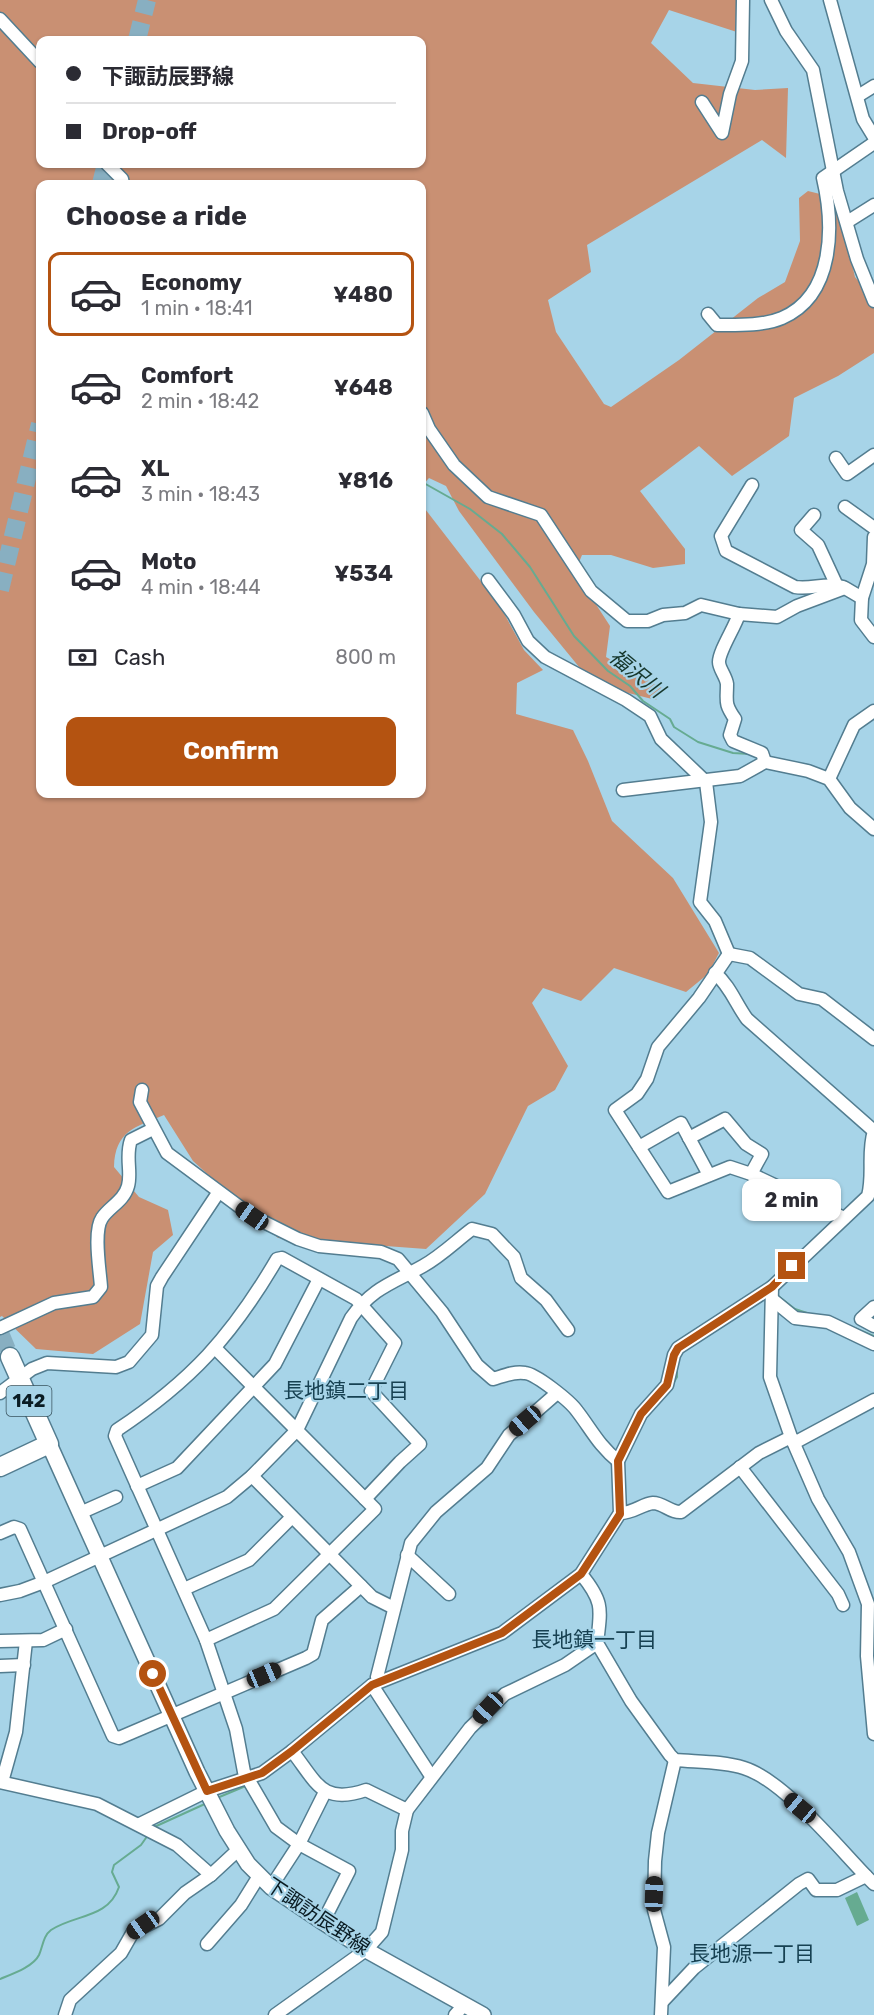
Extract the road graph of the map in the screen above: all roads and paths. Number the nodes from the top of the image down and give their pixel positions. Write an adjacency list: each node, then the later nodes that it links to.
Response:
1 (743, 0): 8 (street)
2 (771, 0): 12 (street)
3 (832, 0): 7 (street)
4 (0, 19): 5 (street)
5 (36, 58)
6 (874, 86): 7 (street)
7 (858, 96): 9 (street)
8 (702, 102)
9 (874, 137)
10 (874, 143): 12 (street)
11 (111, 168): 13 (street)
12 (832, 170): 15 (street); 17 (street)
13 (122, 180)
14 (874, 205): 15 (street)
15 (847, 222): 16 (street)
16 (874, 301)
17 (708, 314)
18 (426, 422): 29 (street)
19 (874, 455): 20 (street)
20 (836, 458)
21 (752, 485): 27 (street)
22 (845, 507): 24 (street)
23 (814, 515): 27 (street)
24 (874, 528)
25 (874, 537): 28 (street)
26 (488, 580): 34 (street)
27 (841, 587): 28 (street); 29 (street)
28 (862, 598): 30 (street)
29 (739, 614): 32 (street)
30 (874, 637)
31 (874, 711): 33 (street)
32 (765, 762): 33 (street); 34 (street)
33 (829, 779): 36 (street)
34 (706, 782): 35 (street); 37 (street)
35 (622, 790)
36 (874, 829)
37 (729, 954): 38 (street); 39 (street)
38 (716, 973): 42 (street); 44 (street)
39 (874, 1039)
40 (142, 1090): 41 (street)
41 (153, 1129): 47 (street); 57 (street)
42 (874, 1131): 48 (street)
43 (689, 1138): 44 (street); 45 (street); 46 (street)
44 (639, 1147): 46 (street)
45 (752, 1174): 46 (street); 49 (street)
46 (709, 1175)
47 (218, 1193): 50 (street); 62 (street)
48 (871, 1198): 49 (street)
49 (844, 1218): 52 (street)
50 (409, 1272): 54 (street); 58 (street); 65 (street)
51 (319, 1279): 54 (street); 60 (street); 63 (street)
52 (772, 1287): 53 (street); 70 (street)
53 (773, 1300): 59 (street); 68 (street)
54 (361, 1303): 67 (street); 77 (street)
55 (874, 1307): 56 (street)
56 (874, 1326)
57 (0, 1328)
58 (568, 1330)
59 (874, 1344)
60 (216, 1348): 63 (street); 75 (street)
61 (10, 1357): 62 (highway, 142)
62 (19, 1379): 64 (street); 69 (highway, 142)
63 (255, 1387): 67 (street); 75 (street)
64 (0, 1393)
65 (556, 1394): 70 (street); 84 (street)
66 (874, 1400): 68 (street)
67 (297, 1430): 74 (street); 77 (street)
68 (792, 1440): 73 (street); 104 (street)
69 (48, 1442): 71 (highway); 72 (highway); 78 (main road, 下諏訪辰野線)
70 (618, 1461): 79 (street)
71 (0, 1462)
72 (0, 1467)
73 (740, 1467): 79 (street); 92 (street)
74 (252, 1476): 80 (street); 81 (street)
75 (137, 1486): 81 (street)
76 (116, 1497): 78 (street)
77 (365, 1498): 83 (street)
78 (80, 1513): 85 (main road, 下諏訪辰野線)
79 (620, 1514): 86 (street)
80 (292, 1517): 83 (street); 89 (street)
81 (156, 1530): 85 (street); 89 (street)
82 (0, 1533): 87 (street)
83 (330, 1555): 88 (street); 95 (street)
84 (407, 1555): 90 (street); 93 (street)
85 (100, 1556): 87 (street); 103 (main road, 下諏訪辰野線)
86 (581, 1574): 98 (street); 101 (street)
87 (44, 1581): 91 (street); 94 (street)
88 (361, 1586): 93 (street); 102 (street)
89 (184, 1589): 95 (street)
90 (449, 1594)
91 (0, 1595)
92 (843, 1605)
93 (394, 1608): 101 (street)
94 (66, 1629): 97 (street); 103 (street)
95 (206, 1640): 102 (street)
96 (0, 1641): 97 (street)
97 (26, 1641): 99 (street)
98 (597, 1643): 106 (street); 107 (street)
99 (24, 1665): 100 (street); 109 (street)
100 (0, 1666)
101 (375, 1683): 105 (street); 107 (street)
102 (223, 1692): 103 (street); 108 (street)
103 (171, 1714): 110 (main road, 下諏訪辰野線)
104 (874, 1734)
105 (292, 1751): 108 (street); 111 (street)
106 (675, 1760): 118 (street); 123 (street)
107 (431, 1776): 112 (street)
108 (249, 1778): 110 (street); 114 (street)
109 (1, 1782): 113 (street)
110 (207, 1791): 113 (street); 115 (main road, 下諏訪辰野線)
111 (325, 1792): 112 (street); 114 (street)
112 (407, 1810): 122 (street)
113 (140, 1824): 116 (street)
114 (299, 1844): 119 (street); 120 (street)
115 (238, 1850): 116 (street); 117 (main road, 下諏訪辰野線)
116 (211, 1875): 125 (street)
117 (259, 1876): 119 (main road, 下諏訪辰野線); 121 (street)
118 (870, 1880): 123 (street)
119 (271, 1887): 120 (main road, 下諏訪辰野線)
120 (322, 1922): 122 (main road, 下諏訪辰野線)
121 (207, 1944)
122 (366, 1950): 124 (main road, 下諏訪辰野線); 126 (street)
123 (662, 2002): 128 (street)
124 (459, 2010): 127 (main road, 下諏訪辰野線)
125 (65, 2015)
126 (275, 2015)
127 (483, 2015)
128 (661, 2015)

